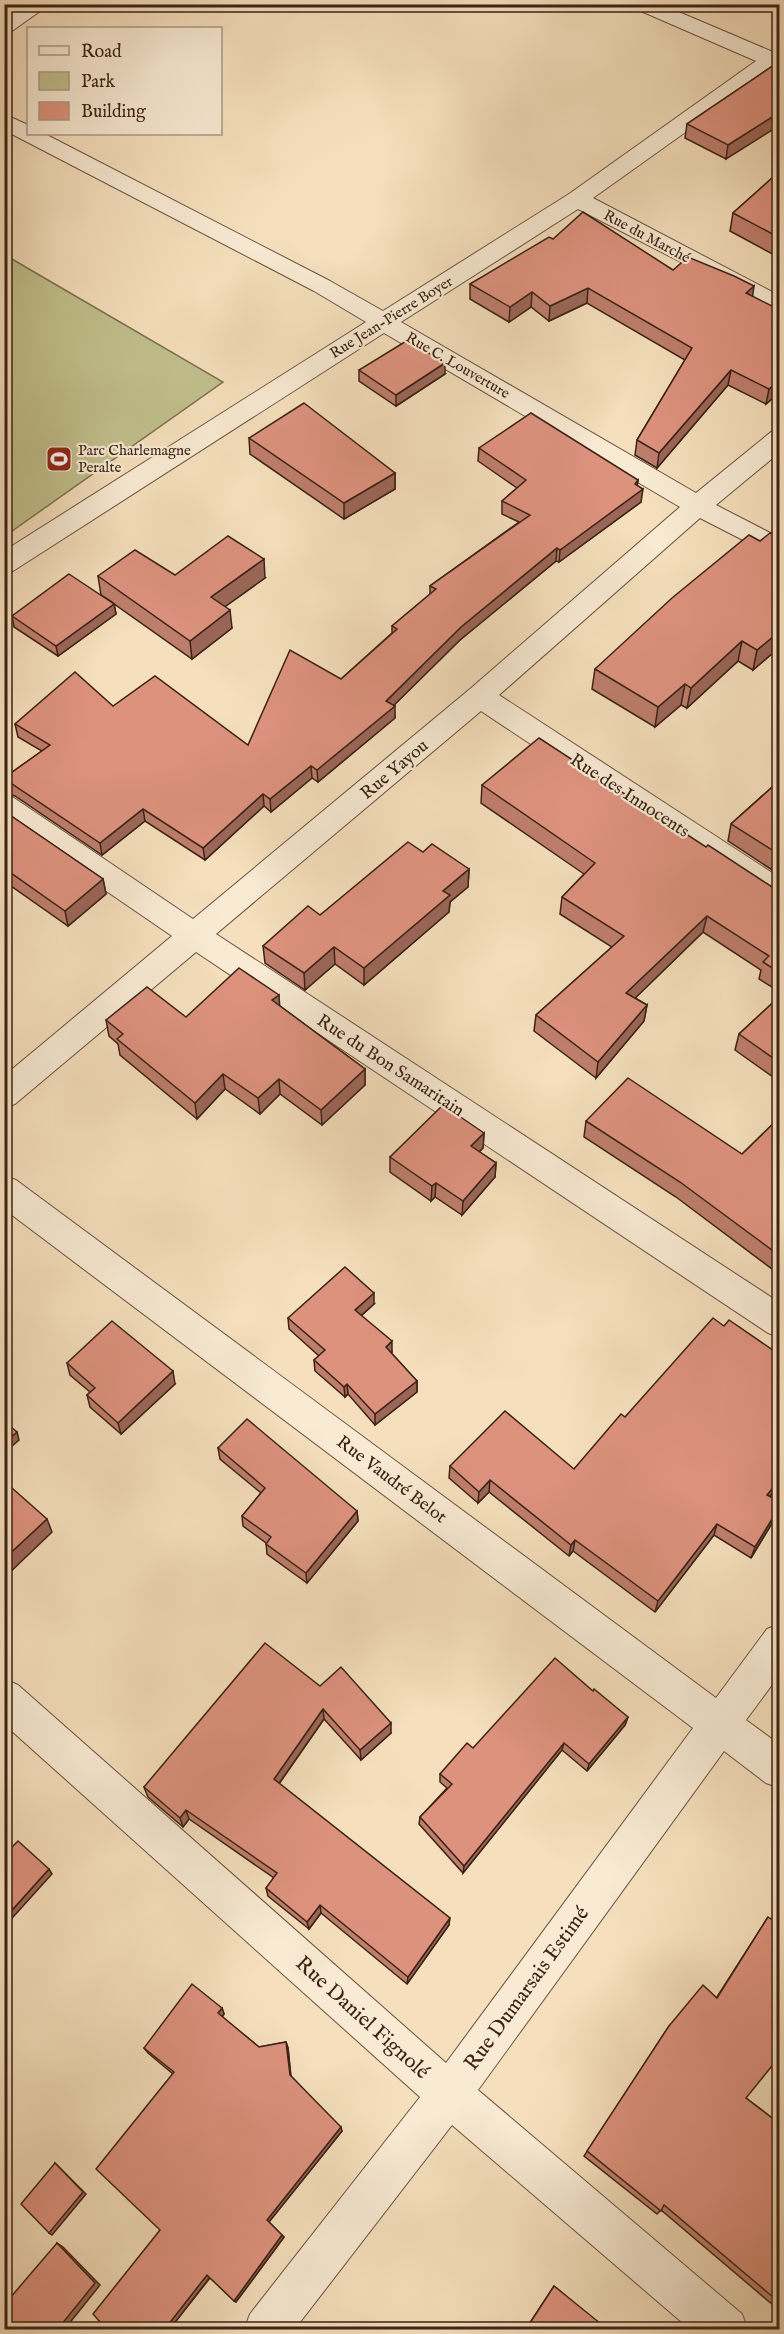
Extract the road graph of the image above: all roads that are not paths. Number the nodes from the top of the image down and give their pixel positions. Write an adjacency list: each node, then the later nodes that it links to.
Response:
1 (40, 4): 3 (street)
2 (640, 4): 4 (street)
3 (4, 26)
4 (776, 62): 8 (street, Rue Jean-Pierre Boyer)
5 (4, 122): 6 (street, Rue C. Louverture)
6 (27, 134)
7 (29, 135): 10 (street, Rue C. Louverture)
8 (577, 199): 9 (street, Rue du Marché); 10 (street, Rue Jean-Pierre Boyer)
9 (780, 306)
10 (384, 321): 12 (street, Rue C. Louverture); 14 (street, Rue Jean-Pierre Boyer)
11 (780, 438): 12 (street, Rue Yayou)
12 (698, 506): 13 (street, Rue C. Louverture); 15 (street, Rue Yayou)
13 (780, 550)
14 (4, 564)
15 (480, 696): 17 (street, Rue des Innocents); 18 (street, Rue Yayou)
16 (4, 806): 18 (street, Rue du Bon Samaritain)
17 (780, 894)
18 (195, 936): 19 (street, Rue Yayou); 21 (street, Rue du Bon Samaritain)
19 (4, 1095)
20 (4, 1190): 24 (street, Rue Vaudré Belot)
21 (780, 1322)
22 (780, 1642): 24 (street, Rue Dumarsais Estimé)
23 (4, 1698): 26 (street, Rue Daniel Fignolé)
24 (718, 1723): 25 (street, Rue Vaudré Belot); 26 (street, Rue Dumarsais Estimé)
25 (780, 1769)
26 (449, 2094): 27 (street, Rue Dumarsais Estimé); 28 (street, Rue Daniel Fignolé)
27 (266, 2330)
28 (726, 2330)

